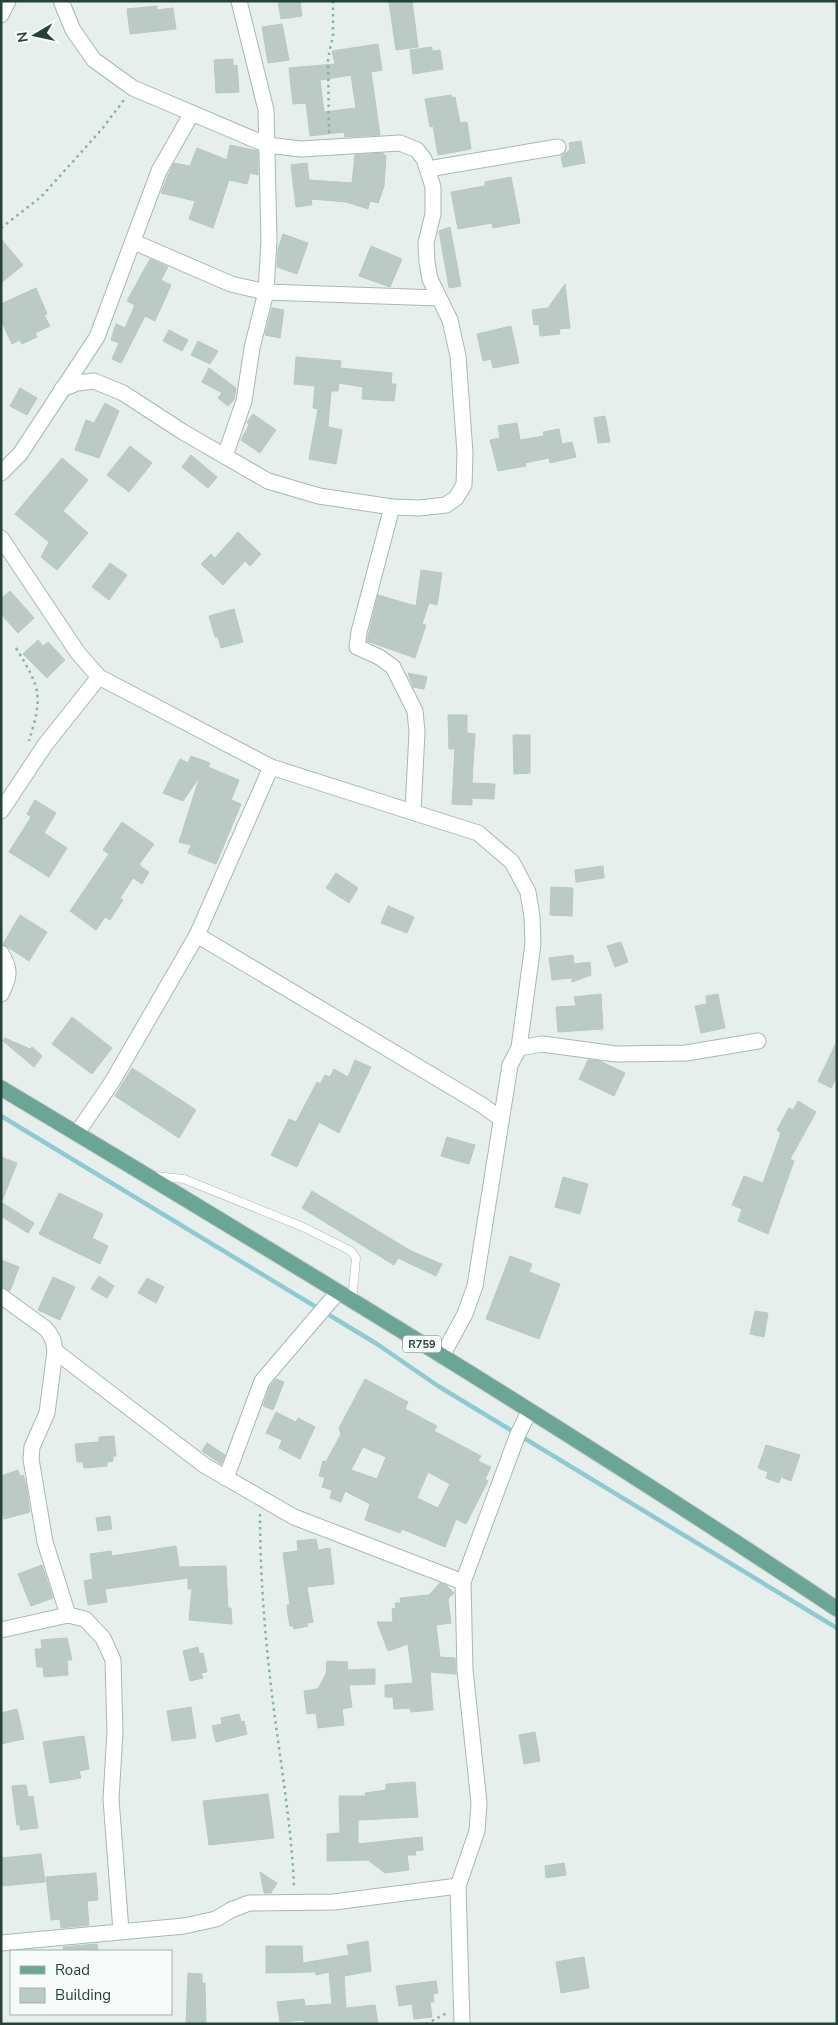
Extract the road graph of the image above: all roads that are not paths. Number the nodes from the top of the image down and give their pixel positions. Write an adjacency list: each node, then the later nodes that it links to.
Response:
1 (61, 1): 3 (street)
2 (239, 1): 4 (street)
3 (192, 113): 4 (street); 7 (street)
4 (268, 145): 6 (street); 8 (street)
5 (558, 147): 6 (street)
6 (428, 169): 9 (street)
7 (134, 242): 8 (street); 10 (street)
8 (266, 292): 9 (street); 11 (street)
9 (439, 298): 13 (street)
10 (62, 389): 11 (street); 12 (street)
11 (225, 456): 13 (street)
12 (1, 473)
13 (392, 507): 19 (street)
14 (1, 538): 15 (street)
15 (99, 677): 16 (street); 17 (street)
16 (271, 767): 19 (street); 20 (street)
17 (6, 793): 18 (street)
18 (1, 811)
19 (413, 811): 24 (street)
20 (197, 935): 27 (street); 29 (street)
21 (1, 953): 22 (street)
22 (1, 994)
23 (758, 1041): 24 (street)
24 (519, 1048): 26 (street)
25 (1, 1088): 29 (main road, R759)
26 (505, 1097): 27 (street); 28 (street)
27 (482, 1105): 28 (street)
28 (501, 1119): 35 (street)
29 (77, 1133): 30 (main road, R759)
30 (145, 1175): 31 (main road, R759); 33 (lane)
31 (338, 1292): 33 (main road, R759); 37 (street)
32 (1, 1296): 34 (street)
33 (352, 1300): 35 (main road, R759)
34 (55, 1351): 37 (street); 40 (street)
35 (442, 1356): 36 (main road, R759)
36 (529, 1412): 38 (street); 39 (main road, R759)
37 (226, 1478): 38 (street)
38 (463, 1582): 42 (street)
39 (837, 1609)
40 (68, 1615): 41 (street); 43 (street)
41 (1, 1630)
42 (458, 1886): 43 (street); 45 (street)
43 (121, 1931): 44 (street)
44 (1, 1943)
45 (462, 2024)

